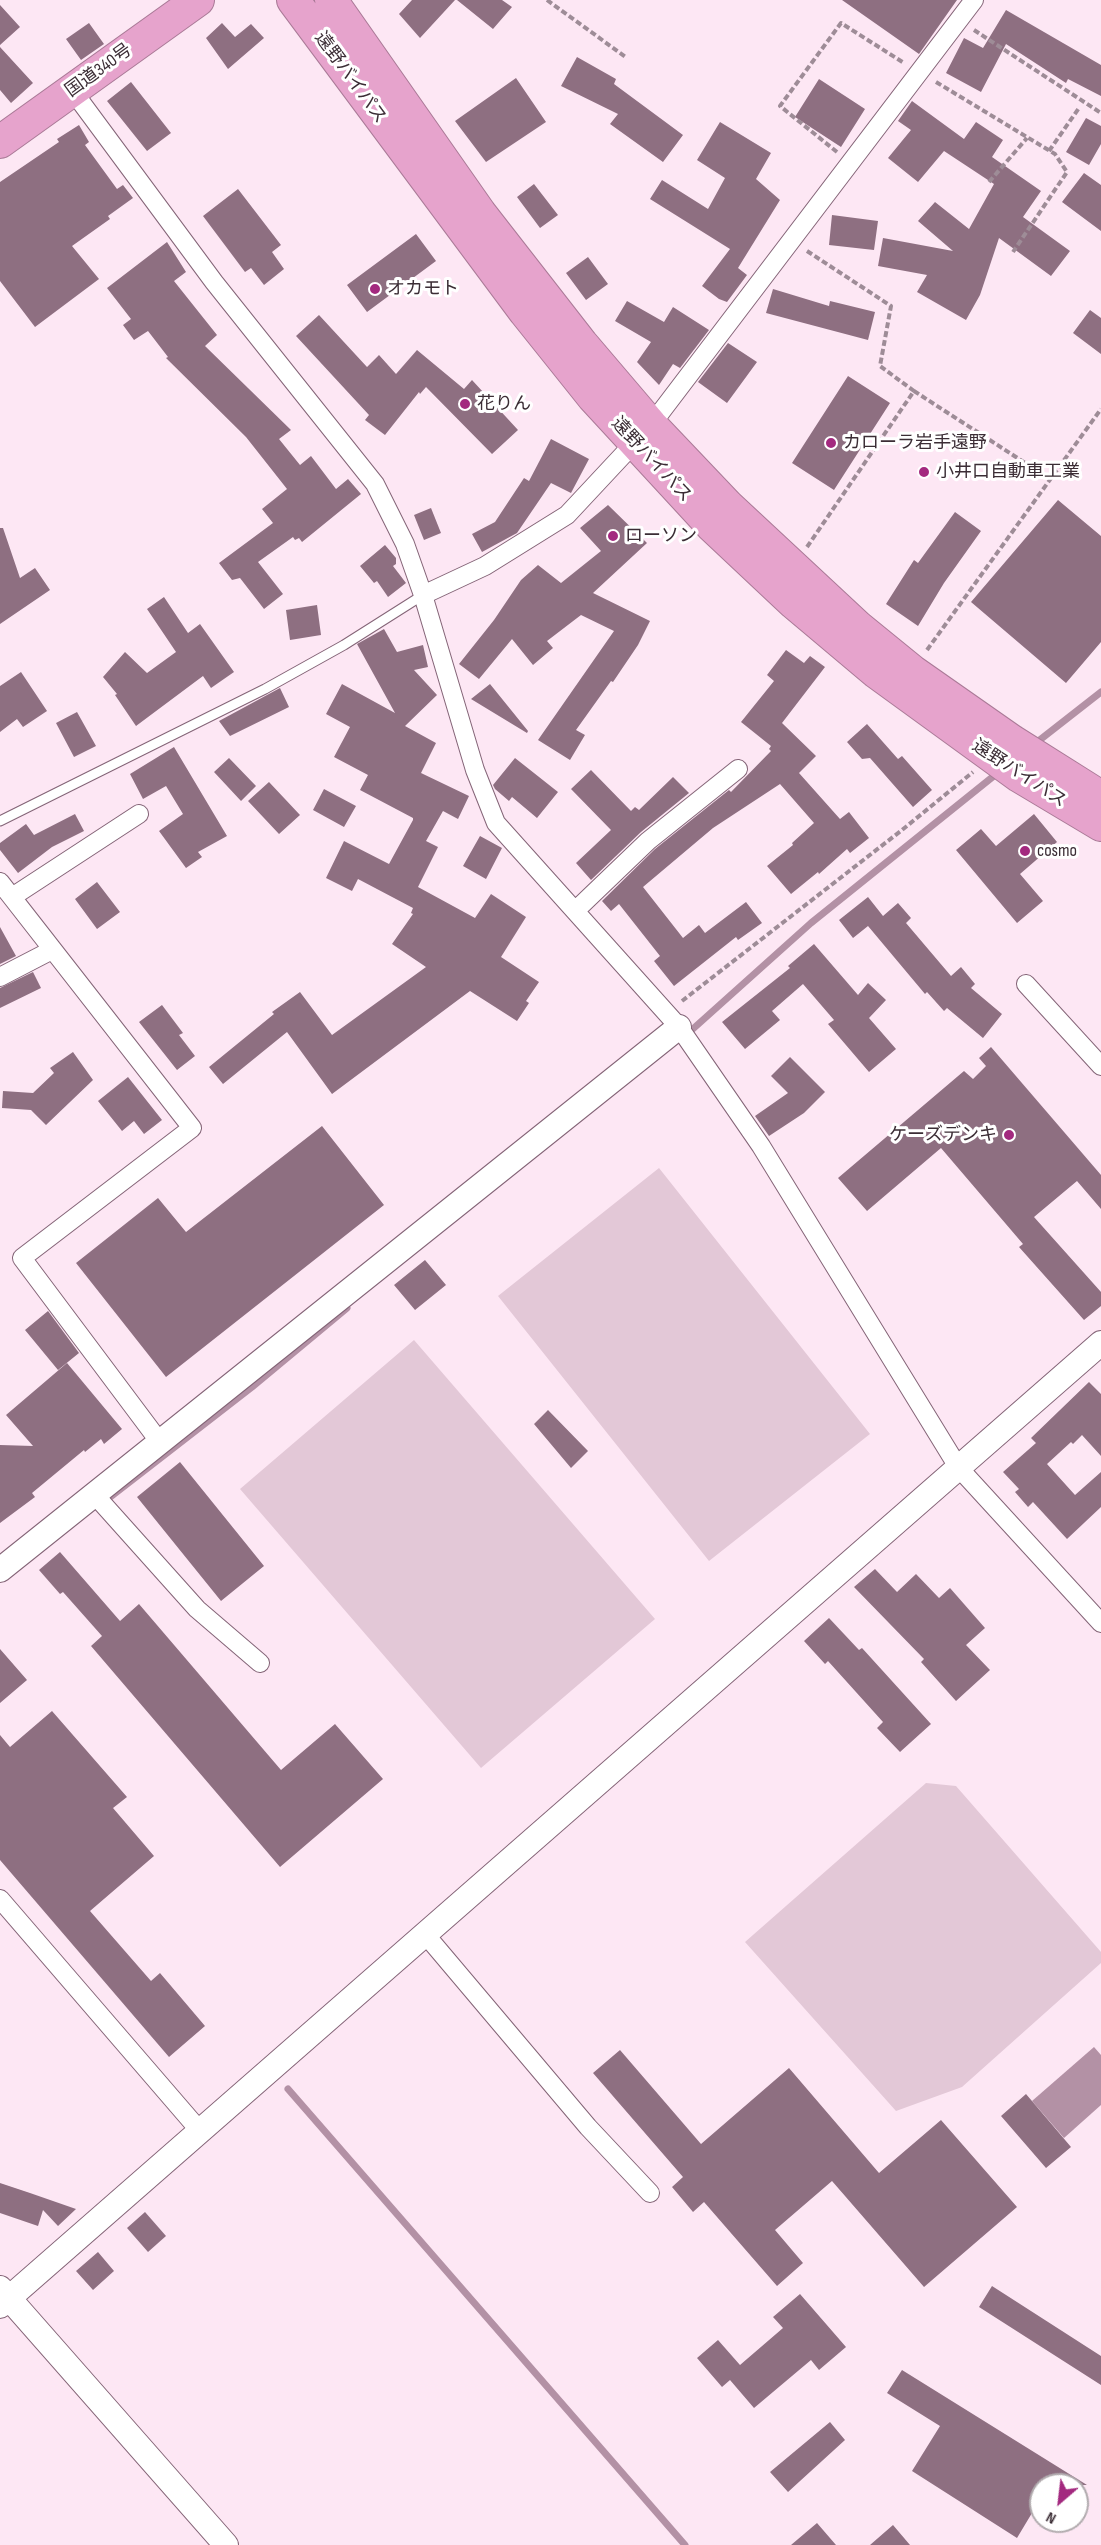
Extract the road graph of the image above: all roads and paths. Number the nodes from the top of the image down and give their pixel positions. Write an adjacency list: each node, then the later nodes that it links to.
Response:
1 (198, 0): 9 (highway, 国道340号)
2 (293, 0): 21 (highway, 遠野バイパス)
3 (331, 0): 21 (highway, 遠野バイパス)
4 (547, 0): 7 (path)
5 (974, 0): 6 (street)
6 (959, 19): 8 (street); 11 (path)
7 (627, 58)
8 (918, 71): 12 (path); 15 (street); 15 (path)
9 (72, 90): 13 (highway, 国道340号); 24 (street)
10 (1079, 108): 14 (path)
11 (1101, 113)
12 (1027, 138): 14 (path); 16 (path)
13 (0, 142)
14 (1049, 151): 18 (path)
15 (849, 162): 17 (street)
16 (989, 182)
17 (790, 240): 19 (path); 21 (street)
18 (1013, 252)
19 (914, 391): 22 (path); 23 (path)
20 (1101, 409): 22 (path)
21 (643, 434): 23 (highway, 遠野バイパス); 24 (street); 26 (highway, 遠野バイパス)
22 (1050, 479): 25 (path)
23 (793, 568): 25 (highway, 遠野バイパス)
24 (423, 596): 30 (lane); 34 (street)
25 (912, 670): 28 (highway, 遠野バイパス)
26 (991, 756): 31 (highway, 遠野バイパス); 38 (path)
27 (738, 769): 34 (street)
28 (1101, 797)
29 (139, 814): 33 (street)
30 (0, 821)
31 (1101, 825)
32 (0, 882): 33 (street)
33 (12, 897): 35 (street)
34 (575, 911): 38 (street)
35 (52, 950): 36 (street); 41 (street)
36 (0, 977)
37 (1026, 984): 39 (street)
38 (673, 1020): 41 (street); 42 (street)
39 (1101, 1066)
40 (1101, 1344): 42 (street)
41 (159, 1441): 43 (street)
42 (958, 1467): 45 (street); 48 (street)
43 (95, 1495): 44 (street); 46 (street)
44 (0, 1570)
45 (1101, 1623)
46 (260, 1663)
47 (0, 1899): 49 (street)
48 (425, 1934): 49 (street); 50 (street)
49 (200, 2131): 51 (street)
50 (650, 2193)
51 (3, 2297): 52 (street)
52 (226, 2545)

